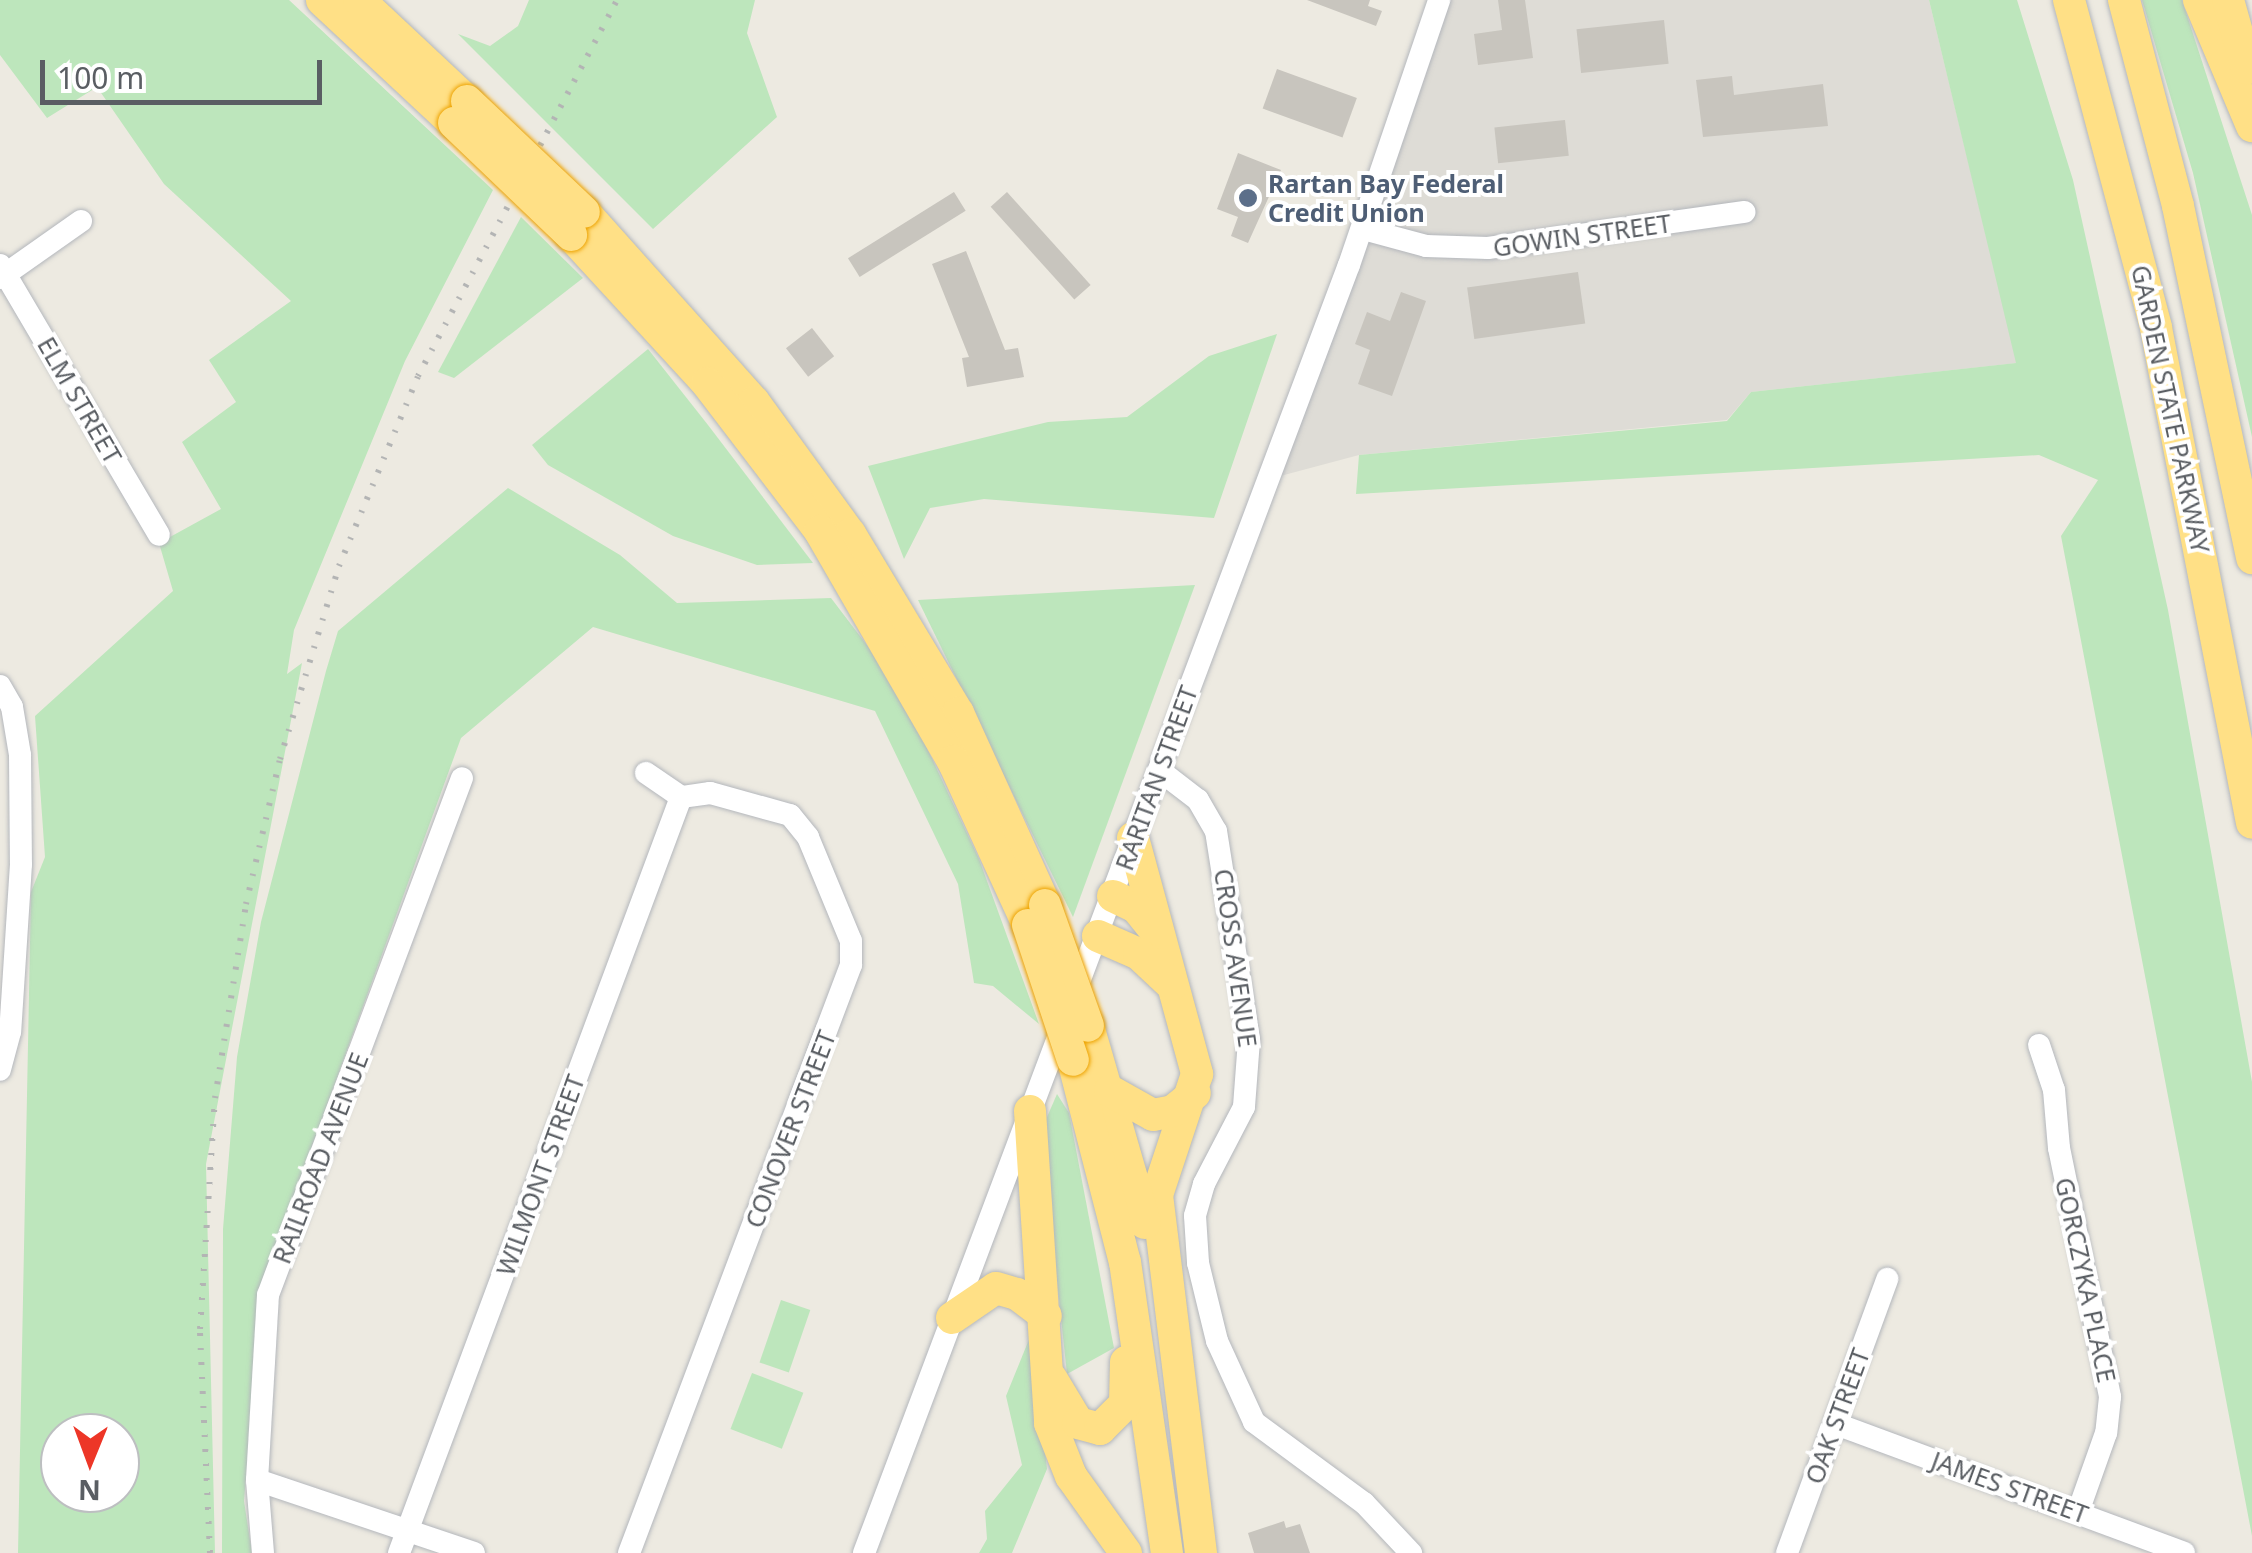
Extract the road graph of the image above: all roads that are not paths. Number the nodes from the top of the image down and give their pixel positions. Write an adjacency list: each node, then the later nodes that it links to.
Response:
1 (322, 0): 11 (highway)
2 (359, 0): 11 (highway)
3 (1439, 0): 15 (street, RARITAN STREET)
4 (2057, 0): 9 (highway)
5 (2069, 0): 9 (highway, GARDEN STATE PARKWAY)
6 (2124, 0): 18 (highway, GARDEN STATE PARKWAY)
7 (2199, 0): 12 (highway)
8 (2228, 0): 10 (highway)
9 (2088, 67): 24 (highway, GARDEN STATE PARKWAY)
10 (2252, 86)
11 (460, 112): 27 (highway, bridge)
12 (2252, 126)
13 (1744, 212): 15 (street, GOWIN STREET)
14 (82, 221): 16 (street)
15 (1362, 229): 20 (street, RARITAN STREET)
16 (2, 272): 17 (street, ELM STREET)
17 (160, 535)
18 (2252, 558)
19 (0, 686): 32 (street)
20 (1159, 770): 25 (street, RARITAN STREET); 54 (street, CROSS AVENUE)
21 (646, 773): 23 (street)
22 (462, 778): 43 (street, RAILROAD AVENUE)
23 (681, 797): 45 (street, WILMONT STREET); 49 (street, CONOVER STREET)
24 (2252, 823)
25 (1133, 838): 26 (street, RARITAN STREET); 29 (highway)
26 (1112, 896): 28 (street, RARITAN STREET); 29 (highway)
27 (1036, 915): 33 (highway, bridge); 36 (highway, bridge)
28 (1098, 936): 30 (highway); 35 (street, RARITAN STREET)
29 (1160, 936): 30 (highway)
30 (1172, 984): 34 (highway)
31 (2040, 1046): 44 (street, GORCZYKA PLACE)
32 (0, 1070)
33 (1110, 1092): 34 (highway); 40 (highway)
34 (1195, 1093): 40 (highway)
35 (1030, 1111): 38 (highway); 39 (street, RARITAN STREET)
36 (1125, 1262): 41 (highway); 52 (highway)
37 (1887, 1279): 42 (street, OAK STREET)
38 (1046, 1316): 39 (highway); 41 (highway)
39 (952, 1318): 50 (street, RARITAN STREET)
40 (1170, 1330): 53 (highway)
41 (1051, 1378): 51 (highway)
42 (1836, 1424): 44 (street, JAMES STREET); 55 (street, OAK STREET)
43 (257, 1480): 45 (street); 46 (street, RAILROAD AVENUE)
44 (2078, 1512): 56 (street, JAMES STREET)
45 (408, 1529): 47 (street, WILMONT STREET); 48 (street)
46 (263, 1553)
47 (400, 1553)
48 (474, 1553)
49 (629, 1553)
50 (864, 1553)
51 (1126, 1553)
52 (1167, 1553)
53 (1201, 1553)
54 (1411, 1553)
55 (1787, 1553)
56 (2184, 1553)

